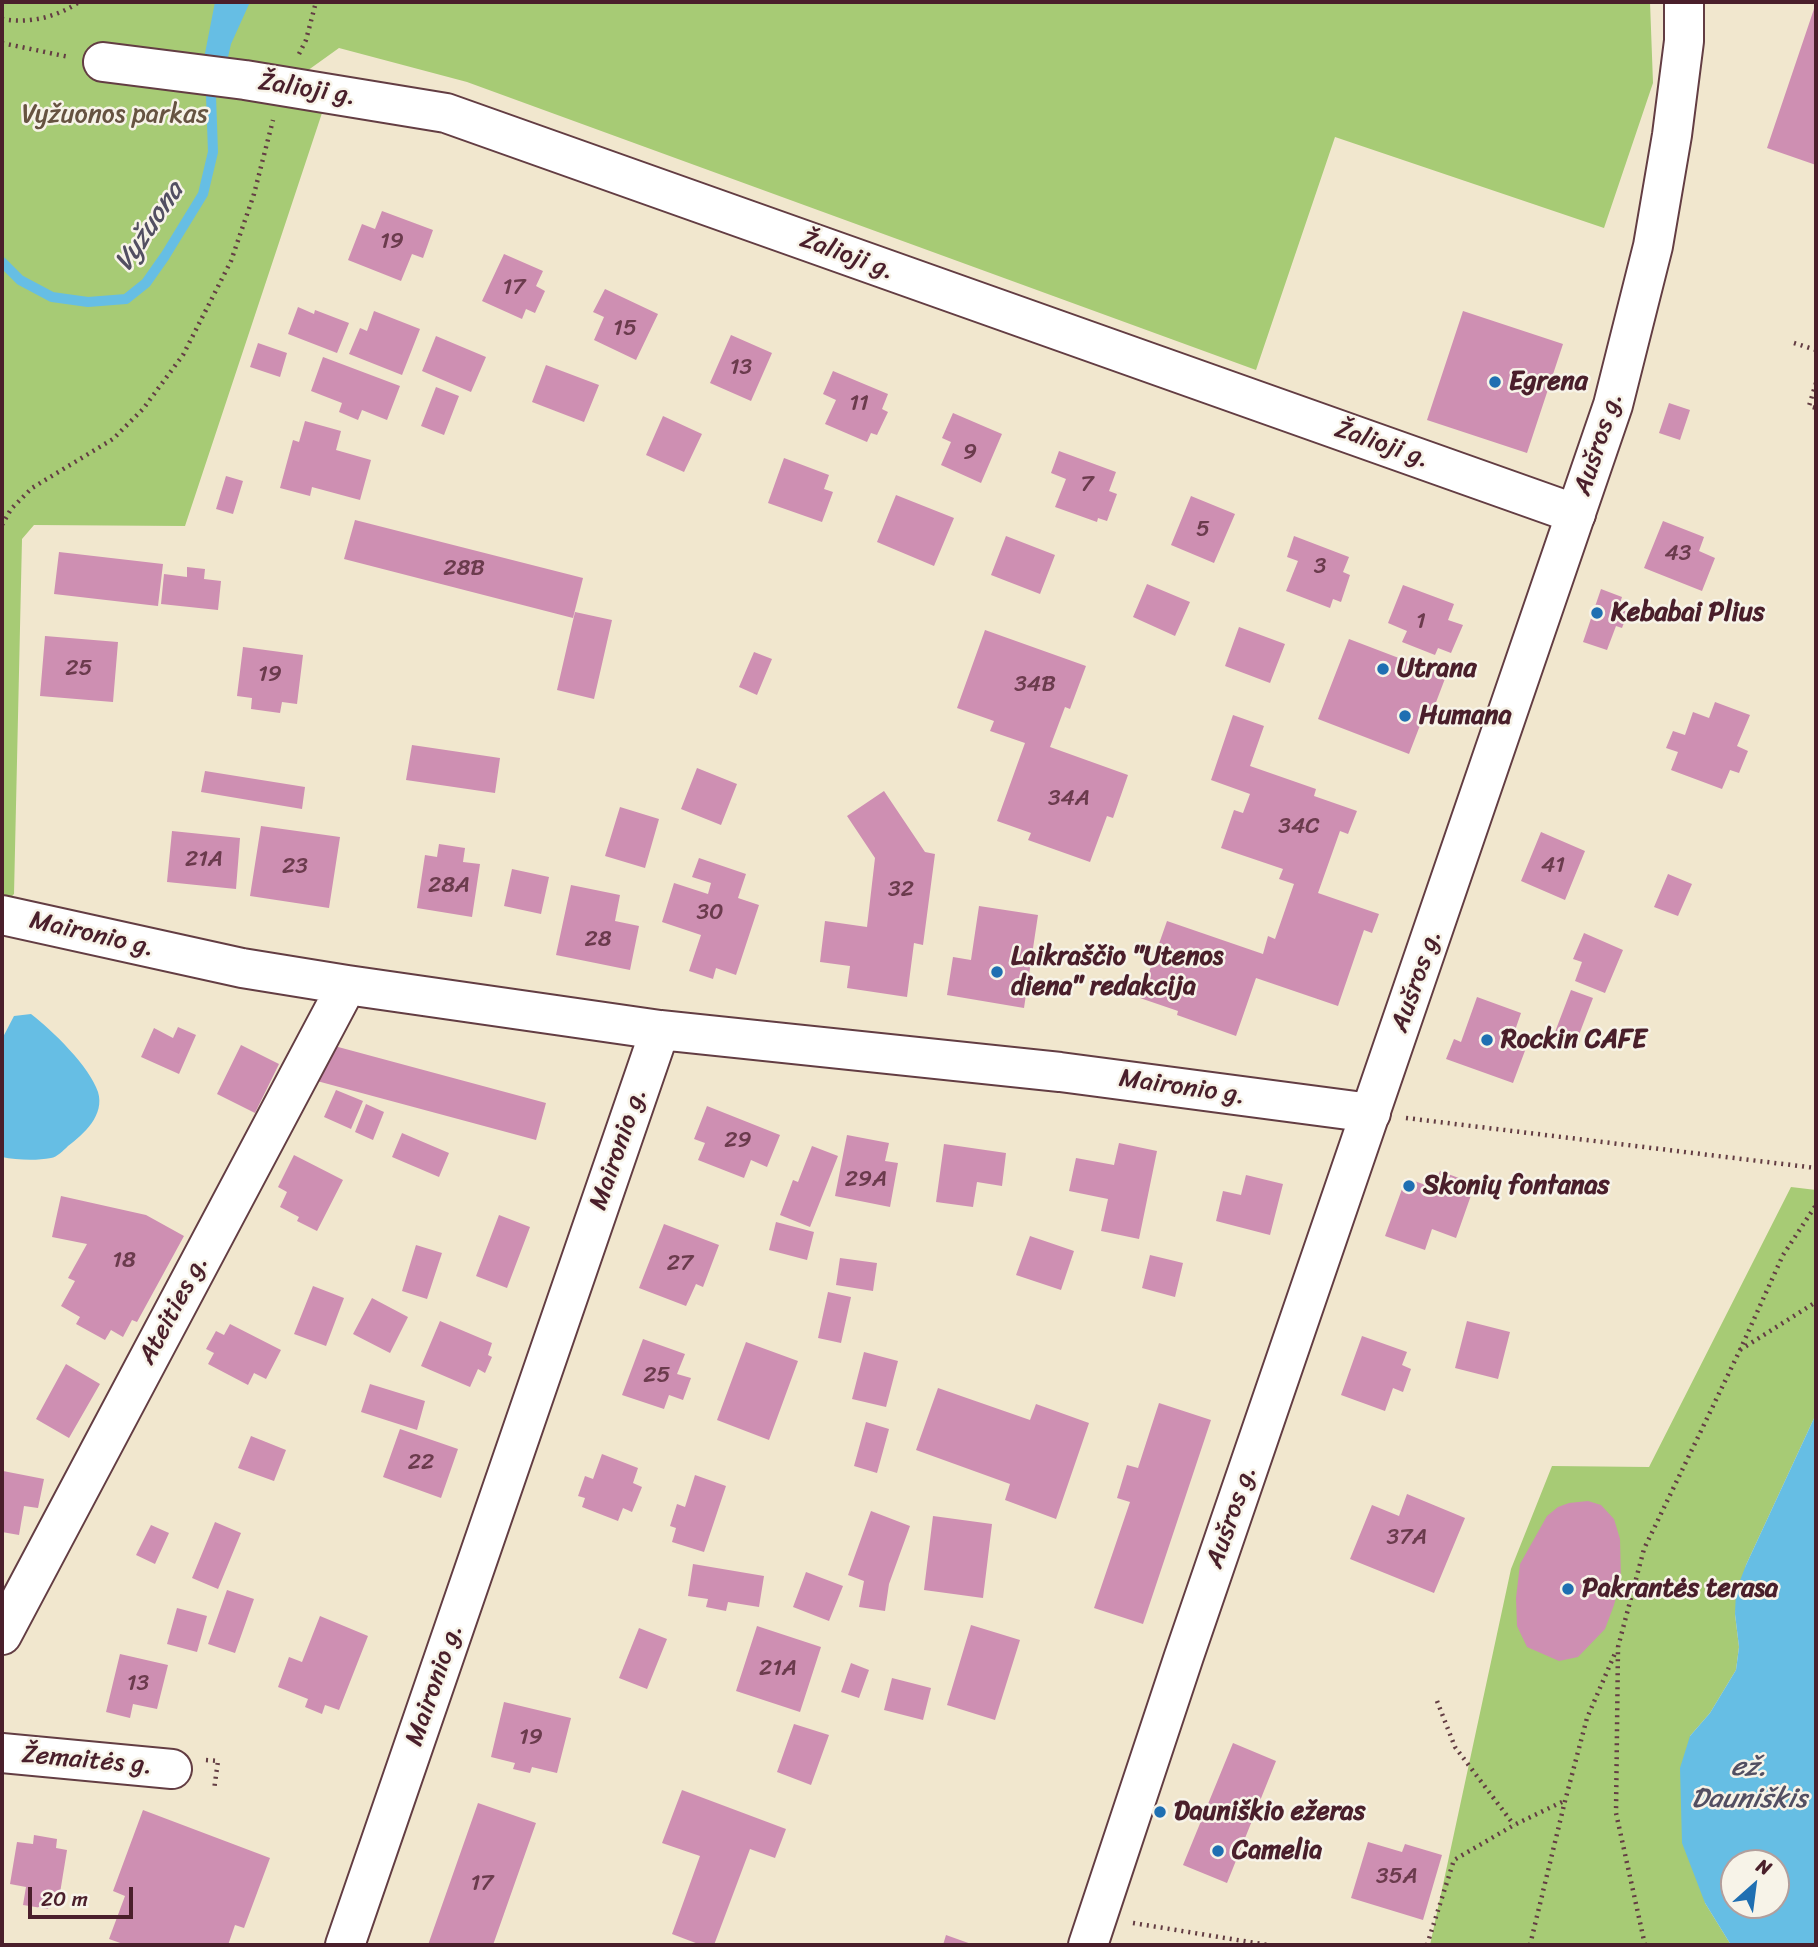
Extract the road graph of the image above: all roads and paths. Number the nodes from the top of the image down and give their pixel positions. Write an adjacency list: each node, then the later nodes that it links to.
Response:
1 (79, 2): 4 (path)
2 (316, 2): 7 (path)
3 (1684, 2): 12 (street, Aušros g.)
4 (2, 19)
5 (2, 43): 6 (path)
6 (103, 62): 7 (street, Žalioji g.)
7 (264, 83): 12 (street, Žalioji g.); 13 (path)
8 (1794, 343): 9 (path)
9 (1816, 350)
10 (1816, 383): 11 (path)
11 (1816, 408)
12 (1576, 514): 17 (street, Aušros g.)
13 (2, 525)
14 (2, 915): 15 (street, Maironio g.)
15 (347, 985): 16 (street, Maironio g.); 22 (street, Ateities g.)
16 (660, 1030): 17 (street, Maironio g.); 32 (street, Maironio g.)
17 (1371, 1113): 18 (path); 31 (street, Aušros g.)
18 (1816, 1168)
19 (1816, 1205): 21 (path)
20 (1816, 1303): 21 (path)
21 (1740, 1350): 23 (path)
22 (2, 1634)
23 (1618, 1647): 29 (path); 36 (path)
24 (1437, 1701): 30 (path)
25 (2, 1753): 27 (street, Žemaitės g.)
26 (218, 1761): 28 (path)
27 (172, 1769)
28 (214, 1790)
29 (1564, 1801): 30 (path); 35 (path)
30 (1514, 1825): 34 (path)
31 (1093, 1931): 33 (path)
32 (345, 1945)
33 (1268, 1945)
34 (1427, 1945)
35 (1530, 1945)
36 (1645, 1945)

